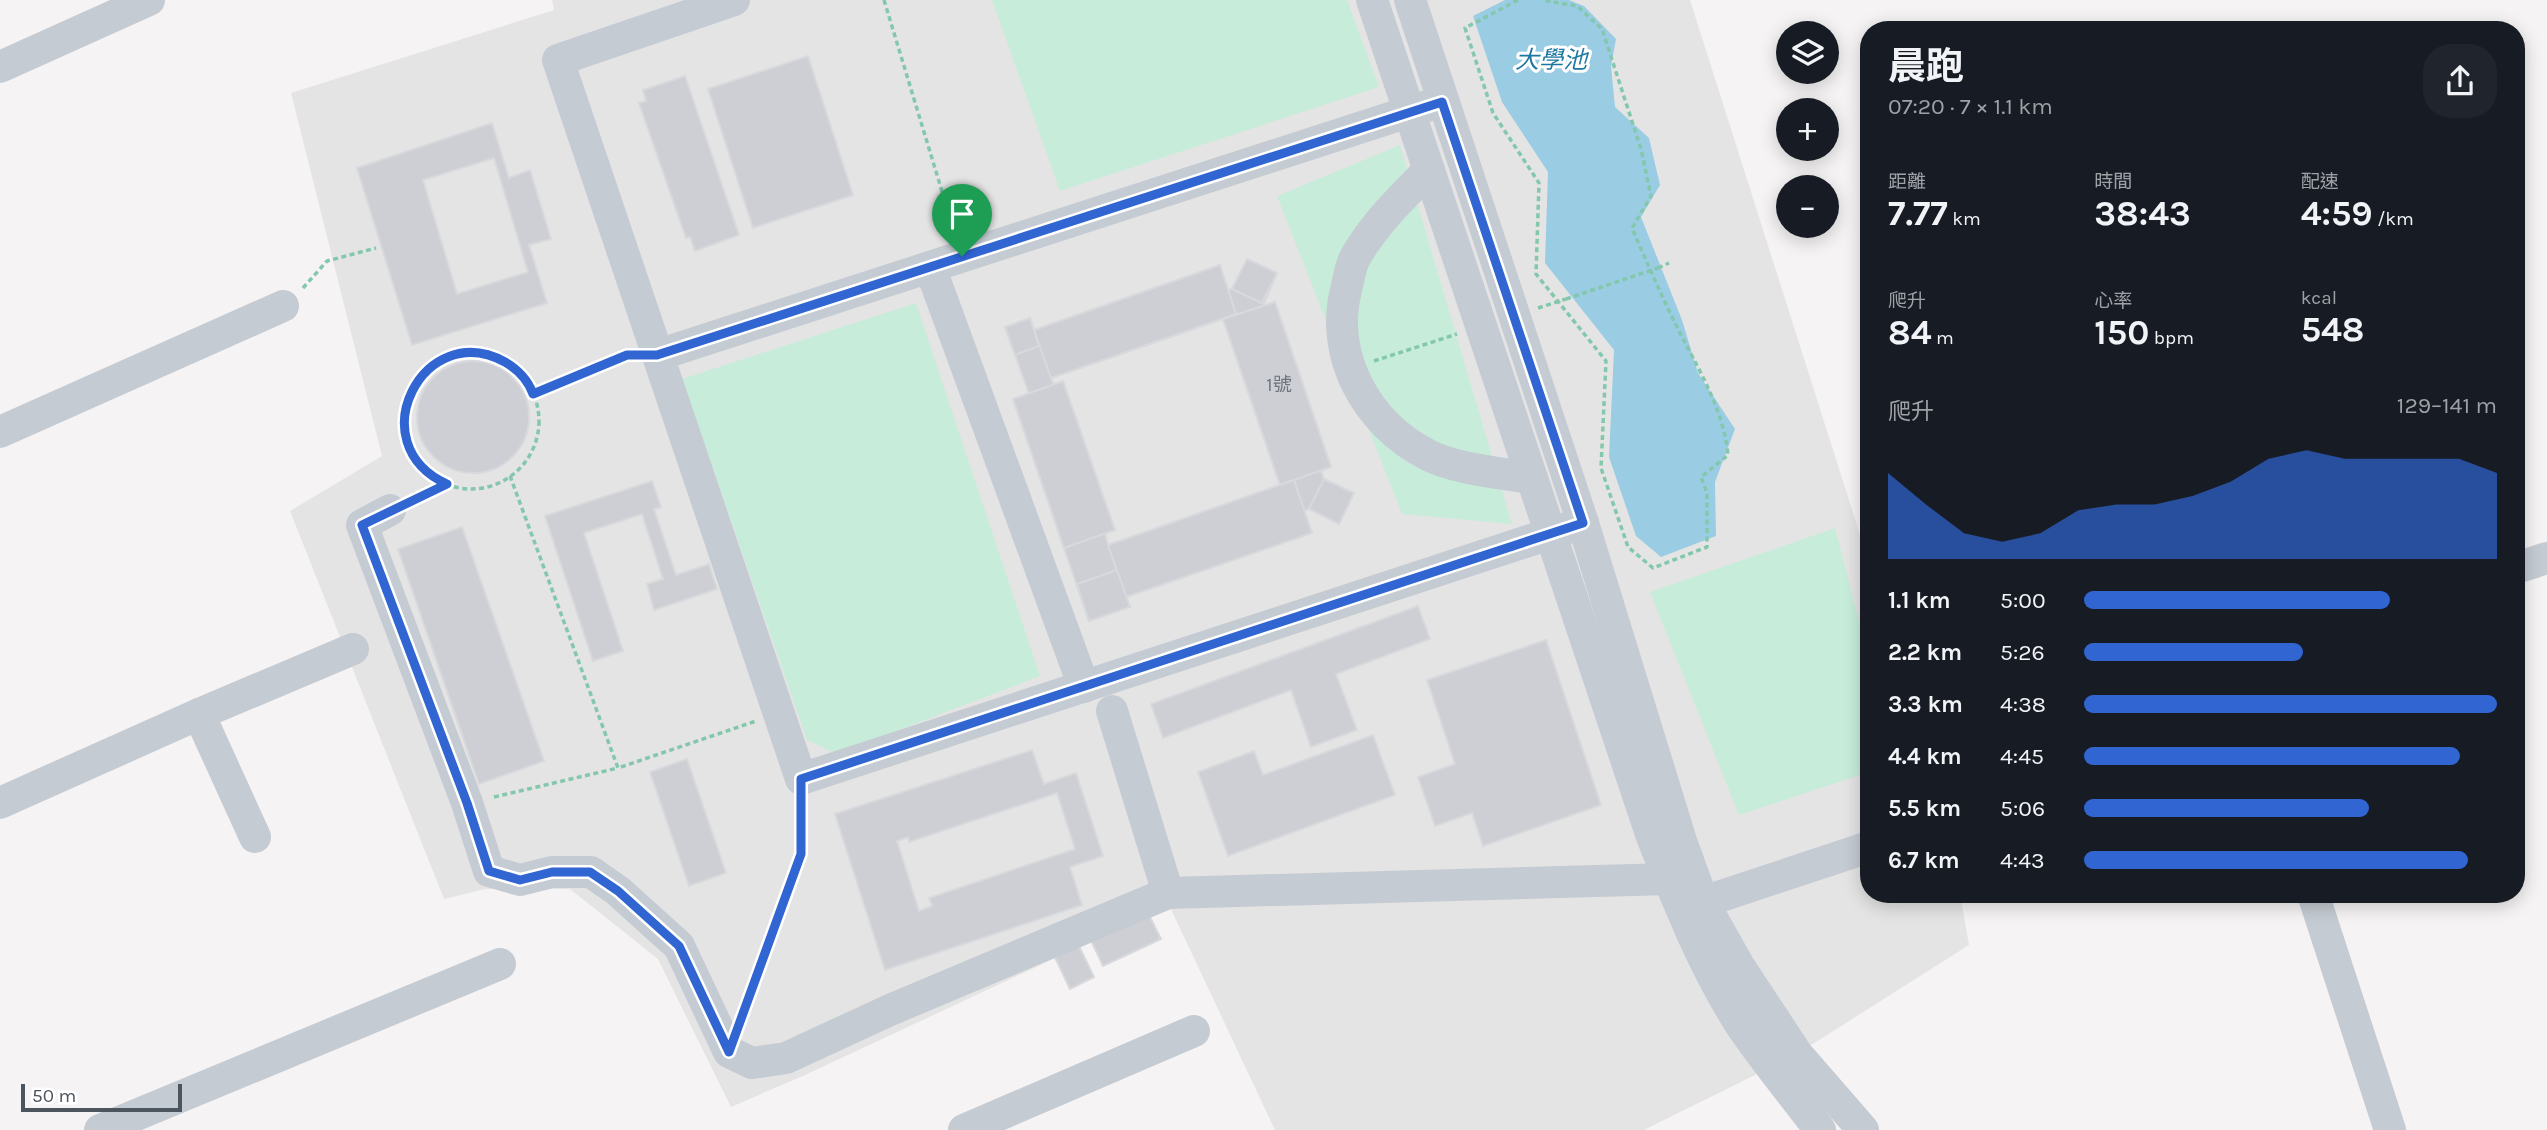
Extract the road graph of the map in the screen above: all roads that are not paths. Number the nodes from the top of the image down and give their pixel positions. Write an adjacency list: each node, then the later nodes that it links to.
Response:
1 (149, 0): 5 (street)
2 (734, 0): 11 (street)
3 (1372, 0): 7 (street)
4 (1410, 0): 6 (street)
5 (0, 67)
6 (1442, 102): 7 (street); 15 (street)
7 (1409, 112): 8 (street); 9 (street)
8 (1429, 170): 13 (street); 13 (street)
9 (930, 267): 11 (street); 20 (street)
10 (283, 306): 12 (street)
11 (657, 355): 20 (street)
12 (0, 432)
13 (1532, 478): 16 (street)
14 (390, 510): 27 (street)
15 (1583, 523): 16 (street); 28 (street)
16 (1551, 534): 20 (street); 26 (street)
17 (2547, 558): 18 (street)
18 (2525, 565)
19 (354, 649): 22 (street)
20 (1084, 687)
21 (1112, 711): 27 (street)
22 (199, 714): 23 (street); 24 (street)
23 (0, 803)
24 (255, 837)
25 (1860, 850): 28 (street)
26 (1669, 879): 27 (street); 32 (street)
27 (1168, 893)
28 (1703, 902): 35 (street)
29 (2317, 903): 36 (street)
30 (500, 964): 33 (street)
31 (1194, 1031): 34 (street)
32 (1805, 1126)
33 (100, 1130)
34 (964, 1130)
35 (1863, 1130)
36 (2390, 1130)

